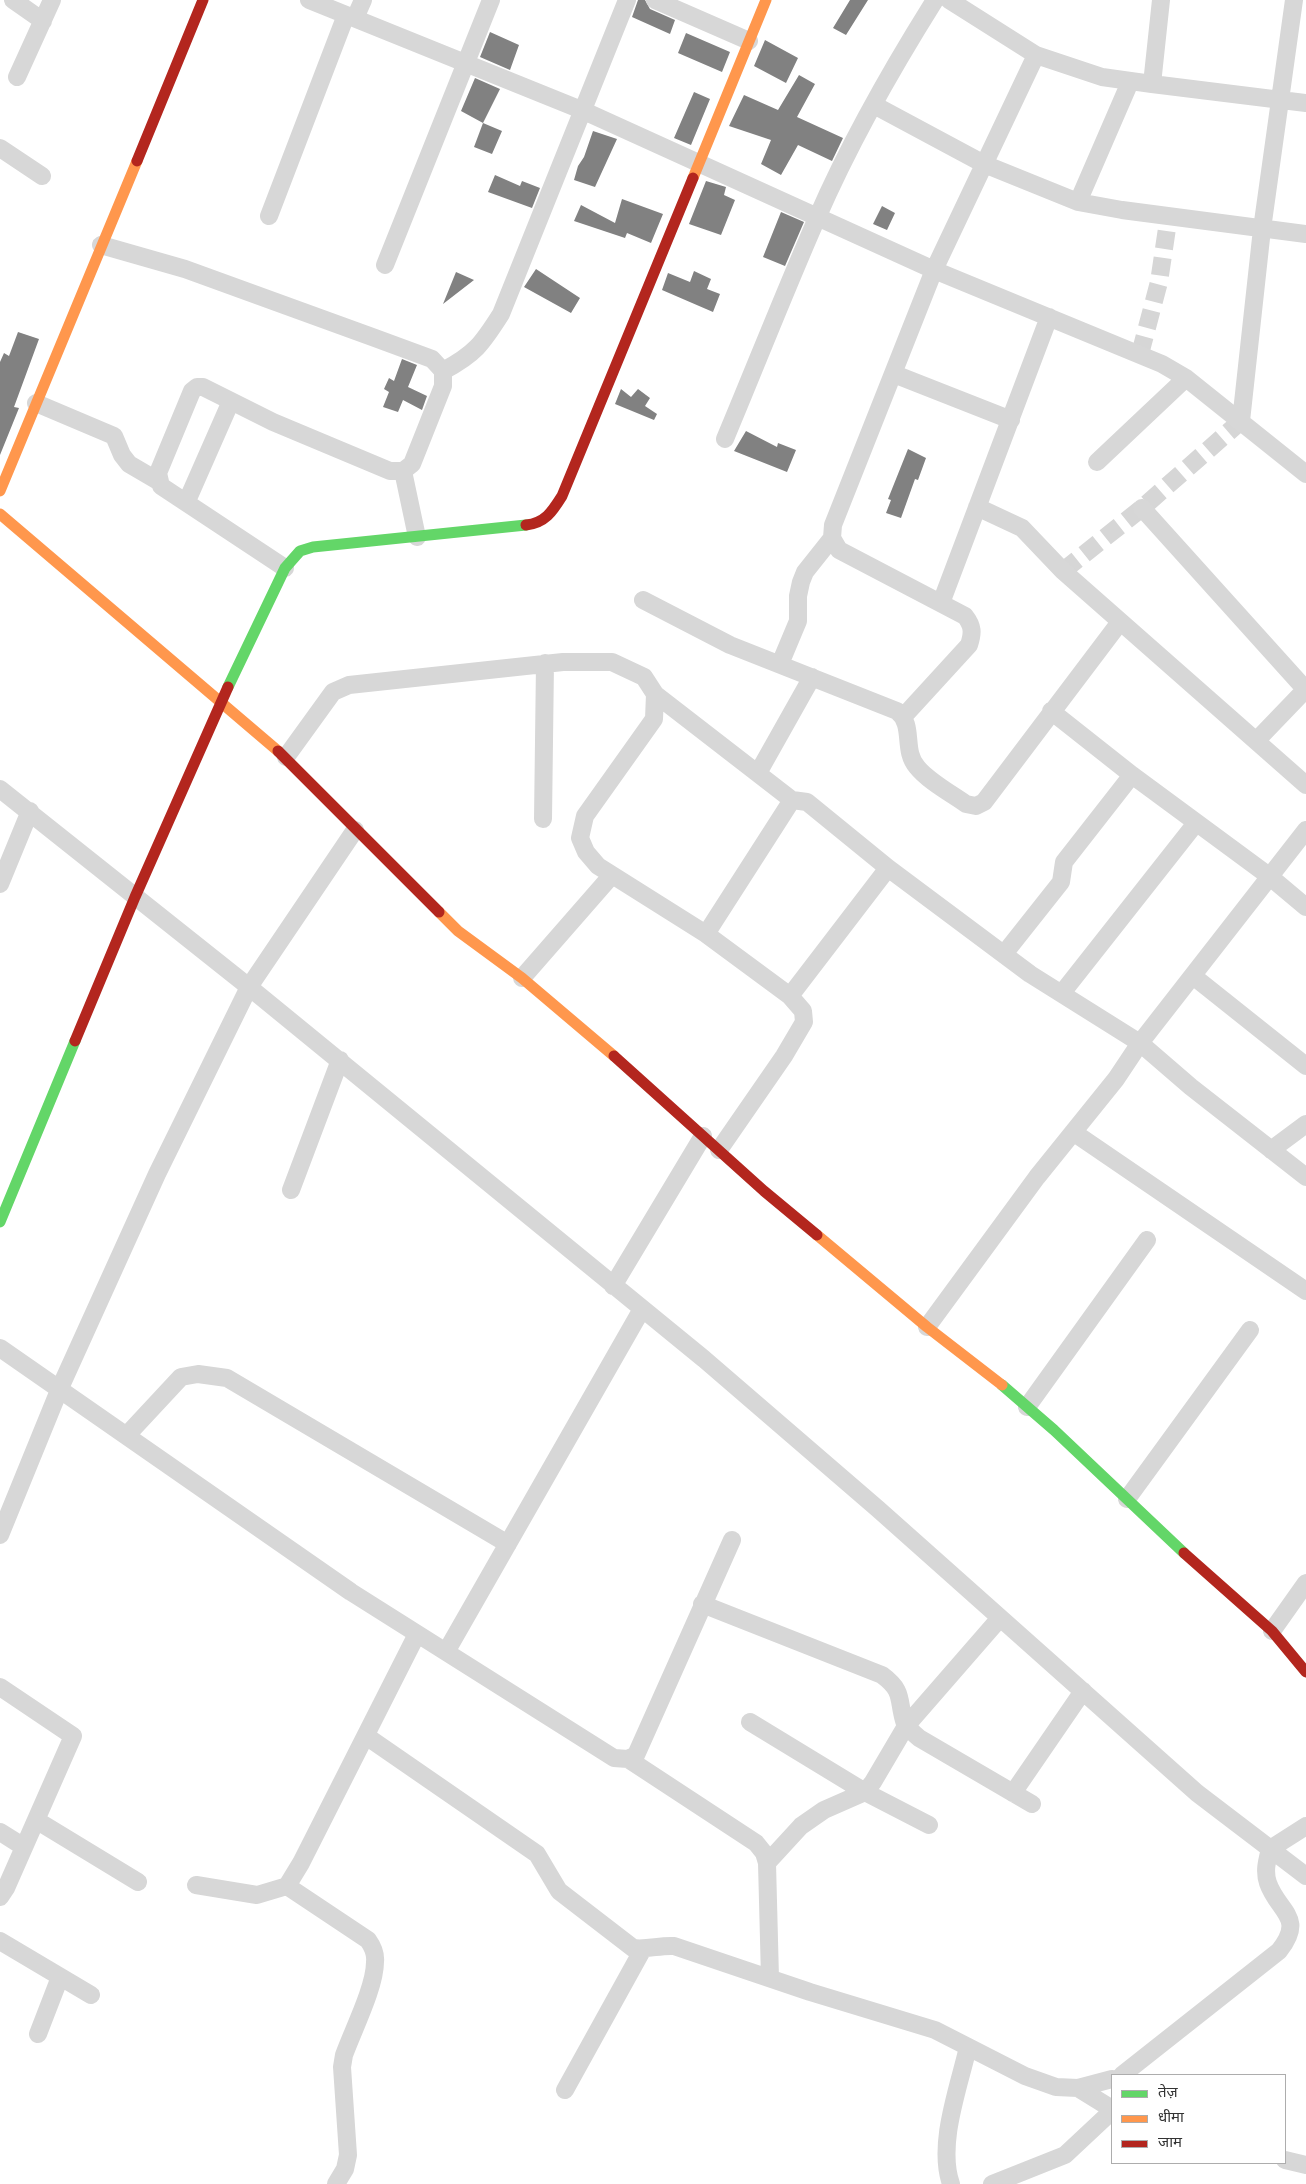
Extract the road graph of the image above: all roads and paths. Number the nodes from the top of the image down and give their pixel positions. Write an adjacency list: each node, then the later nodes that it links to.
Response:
1 (13, 0): 15 (street)
2 (52, 0): 15 (street)
3 (203, 0): 35 (street)
4 (309, 0): 14 (street)
5 (363, 0): 14 (street)
6 (491, 0): 18 (street)
7 (627, 0): 25 (street)
8 (655, 0): 16 (street)
9 (766, 0): 16 (street)
10 (935, 0): 24 (street)
11 (949, 0): 17 (street)
12 (1162, 0): 21 (street)
13 (1294, 0): 22 (street)
14 (351, 17): 18 (street); 31 (street)
15 (43, 21): 19 (street)
16 (749, 41): 27 (street)
17 (1036, 54): 20 (street); 28 (street)
18 (464, 62): 25 (street); 36 (street)
19 (17, 76)
20 (1130, 82): 21 (street); 30 (street)
21 (1152, 84): 22 (street)
22 (1280, 99): 23 (street); 33 (street)
23 (1306, 103)
24 (874, 105): 28 (street); 32 (street)
25 (584, 111): 27 (street); 39 (street)
26 (0, 148): 29 (street)
27 (700, 162): 32 (street); 56 (street)
28 (984, 164): 30 (street); 37 (street)
29 (42, 176)
30 (1078, 202): 33 (street)
31 (269, 216)
32 (818, 216): 37 (street); 46 (street)
33 (1262, 228): 34 (street); 45 (street)
34 (1306, 234)
35 (100, 245): 39 (street); 43 (street)
36 (385, 265)
37 (934, 270): 38 (street); 40 (street)
38 (1049, 317): 41 (street); 44 (street)
39 (443, 371): 48 (street)
40 (894, 374): 44 (street); 57 (street)
41 (1186, 378): 45 (street); 47 (street)
42 (232, 401): 48 (street); 50 (street); 52 (street)
43 (36, 403): 50 (street); 51 (street)
44 (1011, 420): 53 (street)
45 (1241, 421): 49 (street)
46 (725, 439)
47 (1097, 462)
48 (403, 471): 56 (street)
49 (1306, 474)
50 (158, 481): 52 (street)
51 (0, 491)
52 (187, 501): 58 (street)
53 (977, 507): 60 (street); 61 (street)
54 (1142, 508): 65 (street)
55 (0, 514): 67 (street)
56 (417, 536): 58 (street)
57 (832, 538): 60 (street); 63 (street)
58 (284, 568): 67 (street)
59 (643, 600): 63 (street)
60 (941, 604): 69 (street)
61 (1120, 622): 68 (street); 70 (street)
62 (545, 663): 66 (street); 71 (street); 78 (street)
63 (780, 664): 64 (street)
64 (812, 677): 69 (street); 72 (street)
65 (1306, 690): 70 (street)
66 (656, 694): 72 (street); 83 (street)
67 (222, 700): 71 (street); 86 (street)
68 (1052, 711): 69 (street); 73 (street)
69 (904, 716)
70 (1256, 741): 74 (street)
71 (286, 757): 80 (street)
72 (758, 773): 76 (street)
73 (1132, 775): 79 (street); 89 (street)
74 (1306, 785)
75 (0, 789): 77 (street)
76 (792, 800): 82 (street); 88 (street)
77 (30, 811): 85 (street); 86 (street)
78 (543, 819)
79 (1196, 823): 84 (street); 93 (street)
80 (355, 830): 91 (street); 92 (street)
81 (1306, 830): 84 (street)
82 (888, 868): 89 (street); 94 (street)
83 (612, 874): 88 (street); 91 (street)
84 (1269, 876): 87 (street); 90 (street)
85 (0, 884)
86 (134, 897): 92 (street); 105 (street)
87 (1306, 907)
88 (706, 934): 94 (street)
89 (1004, 954): 93 (street)
90 (1193, 976): 95 (street); 97 (street)
91 (522, 978): 100 (street)
92 (249, 987): 96 (street); 113 (street)
93 (1062, 993): 95 (street)
94 (790, 996): 101 (street)
95 (1140, 1043): 99 (street); 102 (street)
96 (340, 1060): 104 (street); 107 (street)
97 (1306, 1066)
98 (1306, 1124): 102 (street)
99 (1073, 1132): 108 (street); 110 (street)
100 (703, 1136): 101 (street); 107 (street)
101 (719, 1150): 110 (street)
102 (1271, 1150): 103 (street)
103 (1306, 1177)
104 (291, 1190)
105 (0, 1222)
106 (1148, 1240): 114 (street)
107 (613, 1286): 109 (street)
108 (1306, 1291)
109 (642, 1309): 119 (street); 122 (street)
110 (927, 1327): 114 (street)
111 (1250, 1330): 116 (street)
112 (0, 1348): 113 (street)
113 (60, 1388): 115 (street); 117 (street)
114 (1027, 1407): 116 (street)
115 (127, 1435): 119 (street); 124 (street)
116 (1127, 1498): 123 (street)
117 (0, 1535)
118 (732, 1540): 121 (street)
119 (508, 1544): 125 (street)
120 (1306, 1583): 123 (street)
121 (702, 1604): 130 (street); 132 (street)
122 (1000, 1618): 128 (street); 130 (street)
123 (1272, 1631): 126 (street)
124 (417, 1634): 125 (street); 131 (street)
125 (446, 1652): 132 (street)
126 (1306, 1672)
127 (0, 1687): 136 (street)
128 (1083, 1691): 134 (street); 141 (street)
129 (750, 1722): 133 (street)
130 (906, 1726): 133 (street); 134 (street)
131 (366, 1736): 146 (street); 149 (street)
132 (628, 1759): 142 (street)
133 (865, 1792): 137 (street); 142 (street)
134 (1013, 1793): 135 (street)
135 (1032, 1804)
136 (36, 1820): 140 (street); 144 (street)
137 (929, 1825)
138 (1306, 1826): 141 (street)
139 (0, 1832): 140 (street)
140 (24, 1847): 147 (street)
141 (1270, 1849): 143 (street); 155 (street)
142 (767, 1863): 151 (street)
143 (1306, 1876)
144 (138, 1882)
145 (196, 1885): 146 (street)
146 (287, 1886): 163 (street)
147 (0, 1897)
148 (0, 1941): 150 (street)
149 (643, 1949): 151 (street); 158 (street)
150 (60, 1976): 152 (street); 153 (street)
151 (770, 1978): 154 (street)
152 (91, 1994)
153 (38, 2034)
154 (968, 2047): 157 (street); 164 (street)
155 (1123, 2074)
156 (1111, 2079): 157 (street)
157 (1078, 2088): 159 (street)
158 (564, 2090)
159 (1111, 2109)
160 (1111, 2111): 165 (street)
161 (1286, 2160): 162 (street)
162 (1306, 2165)
163 (336, 2184)
164 (951, 2184)
165 (992, 2184)

